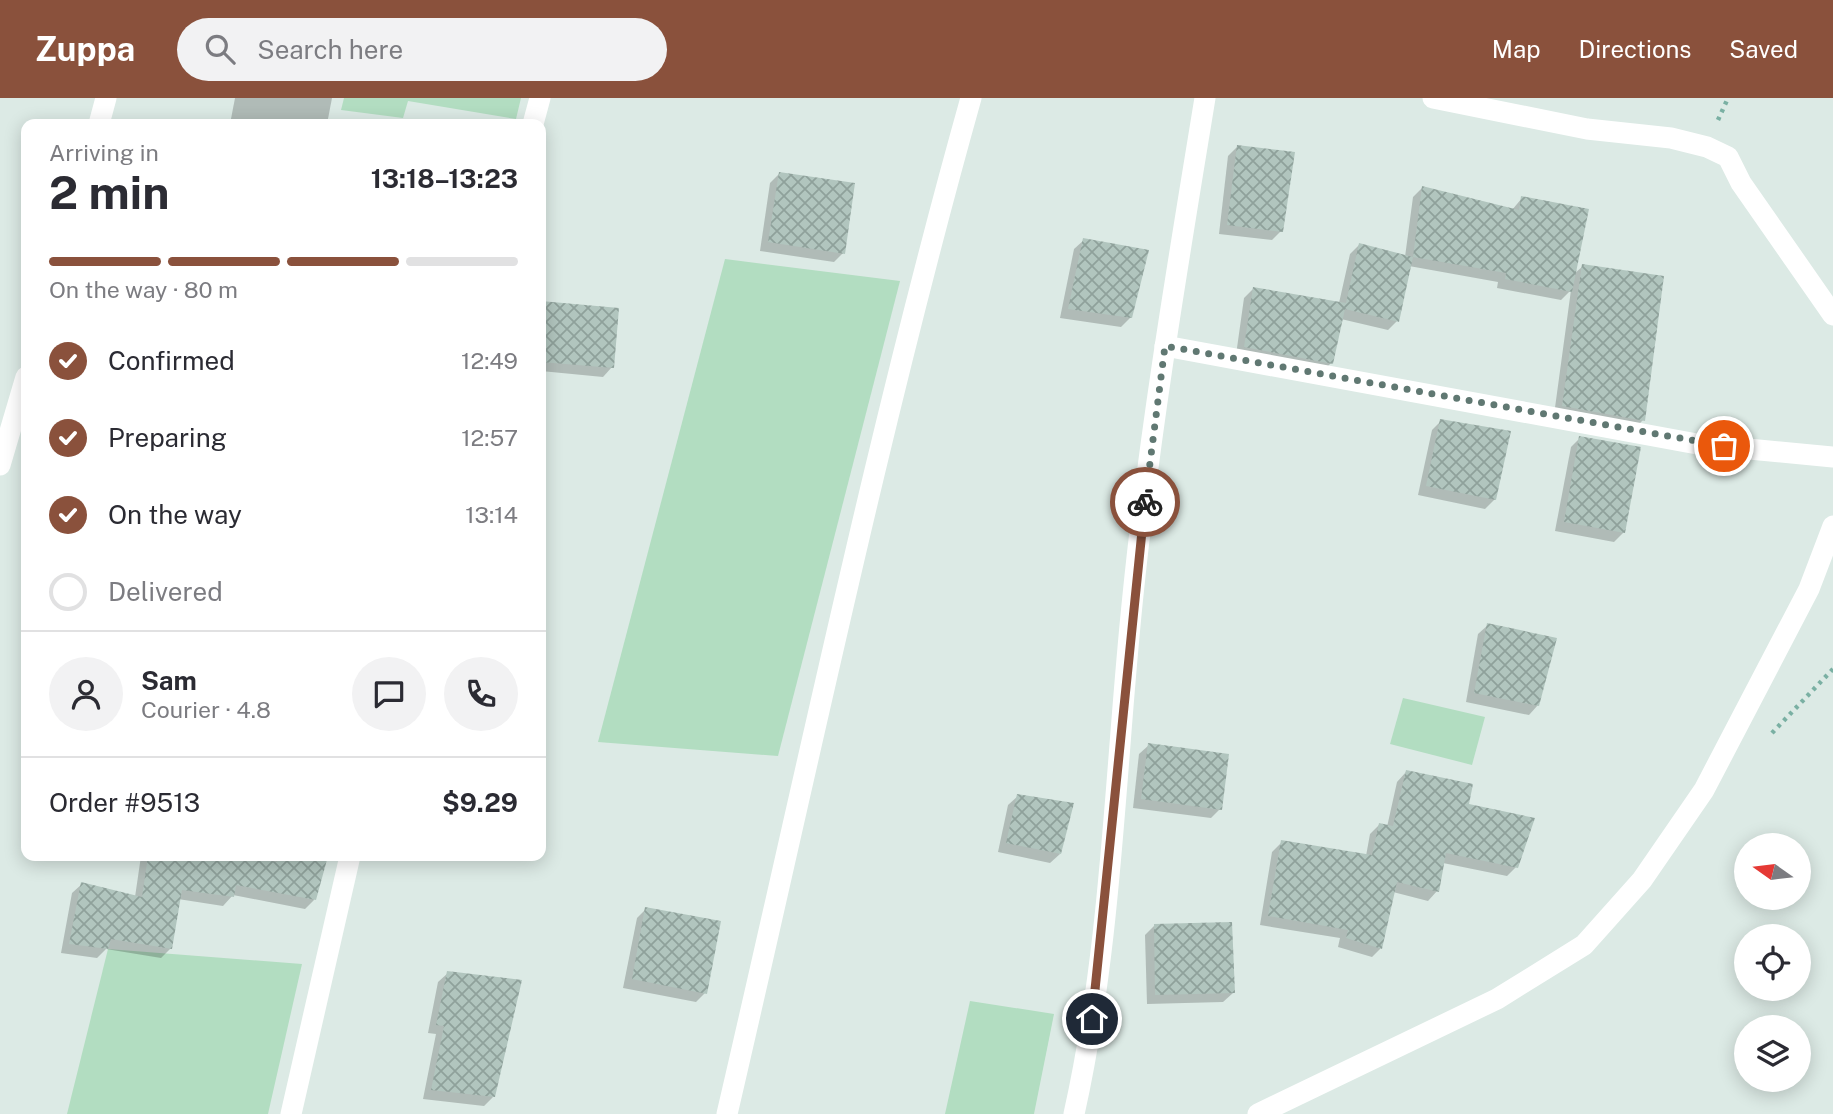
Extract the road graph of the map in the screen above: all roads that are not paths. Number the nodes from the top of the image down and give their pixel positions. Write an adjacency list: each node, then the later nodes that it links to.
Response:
1 (106, 98): 6 (street)
2 (540, 98): 7 (street)
3 (971, 98): 16 (street)
4 (1205, 98): 9 (street)
5 (1433, 98): 8 (street)
6 (100, 119)
7 (534, 119)
8 (1833, 315)
9 (1165, 346): 11 (street); 17 (street)
10 (21, 394): 12 (street)
11 (1833, 457)
12 (0, 465)
13 (1833, 526): 18 (street)
14 (349, 861): 15 (street)
15 (291, 1114)
16 (727, 1114)
17 (1074, 1114)
18 (1258, 1114)

